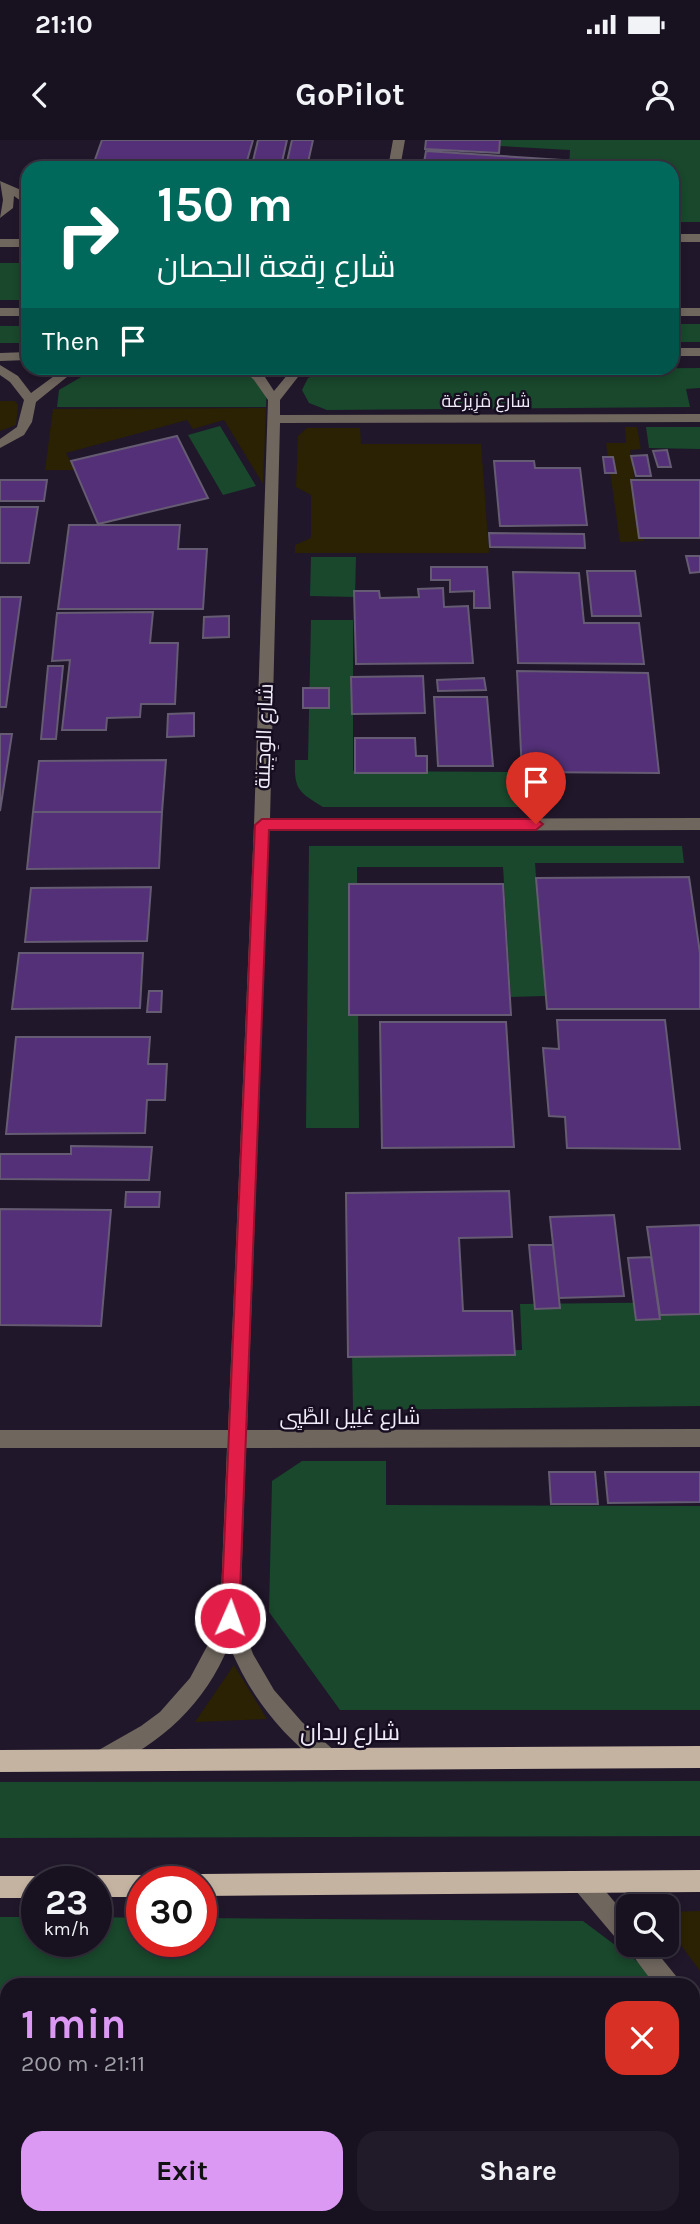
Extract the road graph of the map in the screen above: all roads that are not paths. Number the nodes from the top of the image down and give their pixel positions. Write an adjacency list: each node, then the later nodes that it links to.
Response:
1 (399, 140): 2 (street)
2 (395, 161)
3 (1, 185): 4 (street); 5 (street)
4 (21, 196)
5 (0, 215)
6 (679, 238): 7 (street)
7 (700, 238)
8 (0, 243): 9 (street)
9 (21, 243)
10 (0, 312): 11 (street)
11 (21, 312)
12 (679, 312): 13 (street)
13 (700, 312)
14 (679, 352): 15 (street)
15 (700, 352)
16 (21, 356): 17 (street)
17 (0, 357)
18 (0, 369): 22 (street)
19 (63, 375): 22 (street)
20 (257, 375): 23 (street)
21 (294, 375): 23 (street)
22 (30, 400): 26 (street)
23 (274, 400): 25 (street, شارع الوِجِينة)
24 (700, 418): 25 (street, شارع مْزِيرْعَة)
25 (273, 419): 28 (street, شارع الوِجِينة)
26 (0, 444)
27 (700, 824): 28 (street)
28 (262, 825): 31 (street, شارع الوِجِينة)
29 (700, 1438): 31 (street, شارع غَلِيل الطَّيِي)
30 (0, 1439): 31 (street, شارع غَلِيل الطَّيِي)
31 (235, 1440): 32 (street, شارع الوِجِينة)
32 (230, 1618): 34 (street, شارع الوِجِينة); 35 (street, شارع الوِجِينة)
33 (700, 1757): 34 (main road, شارع ربدان)
34 (329, 1759): 35 (main road, شارع ربدان)
35 (100, 1760): 36 (main road, شارع ربدان)
36 (0, 1761)
37 (700, 1881): 38 (main road)
38 (584, 1883): 39 (main road); 42 (street)
39 (217, 1885)
40 (21, 1886): 41 (main road)
41 (0, 1887)
42 (616, 1921)
43 (646, 1957): 44 (street)
44 (663, 1978)

